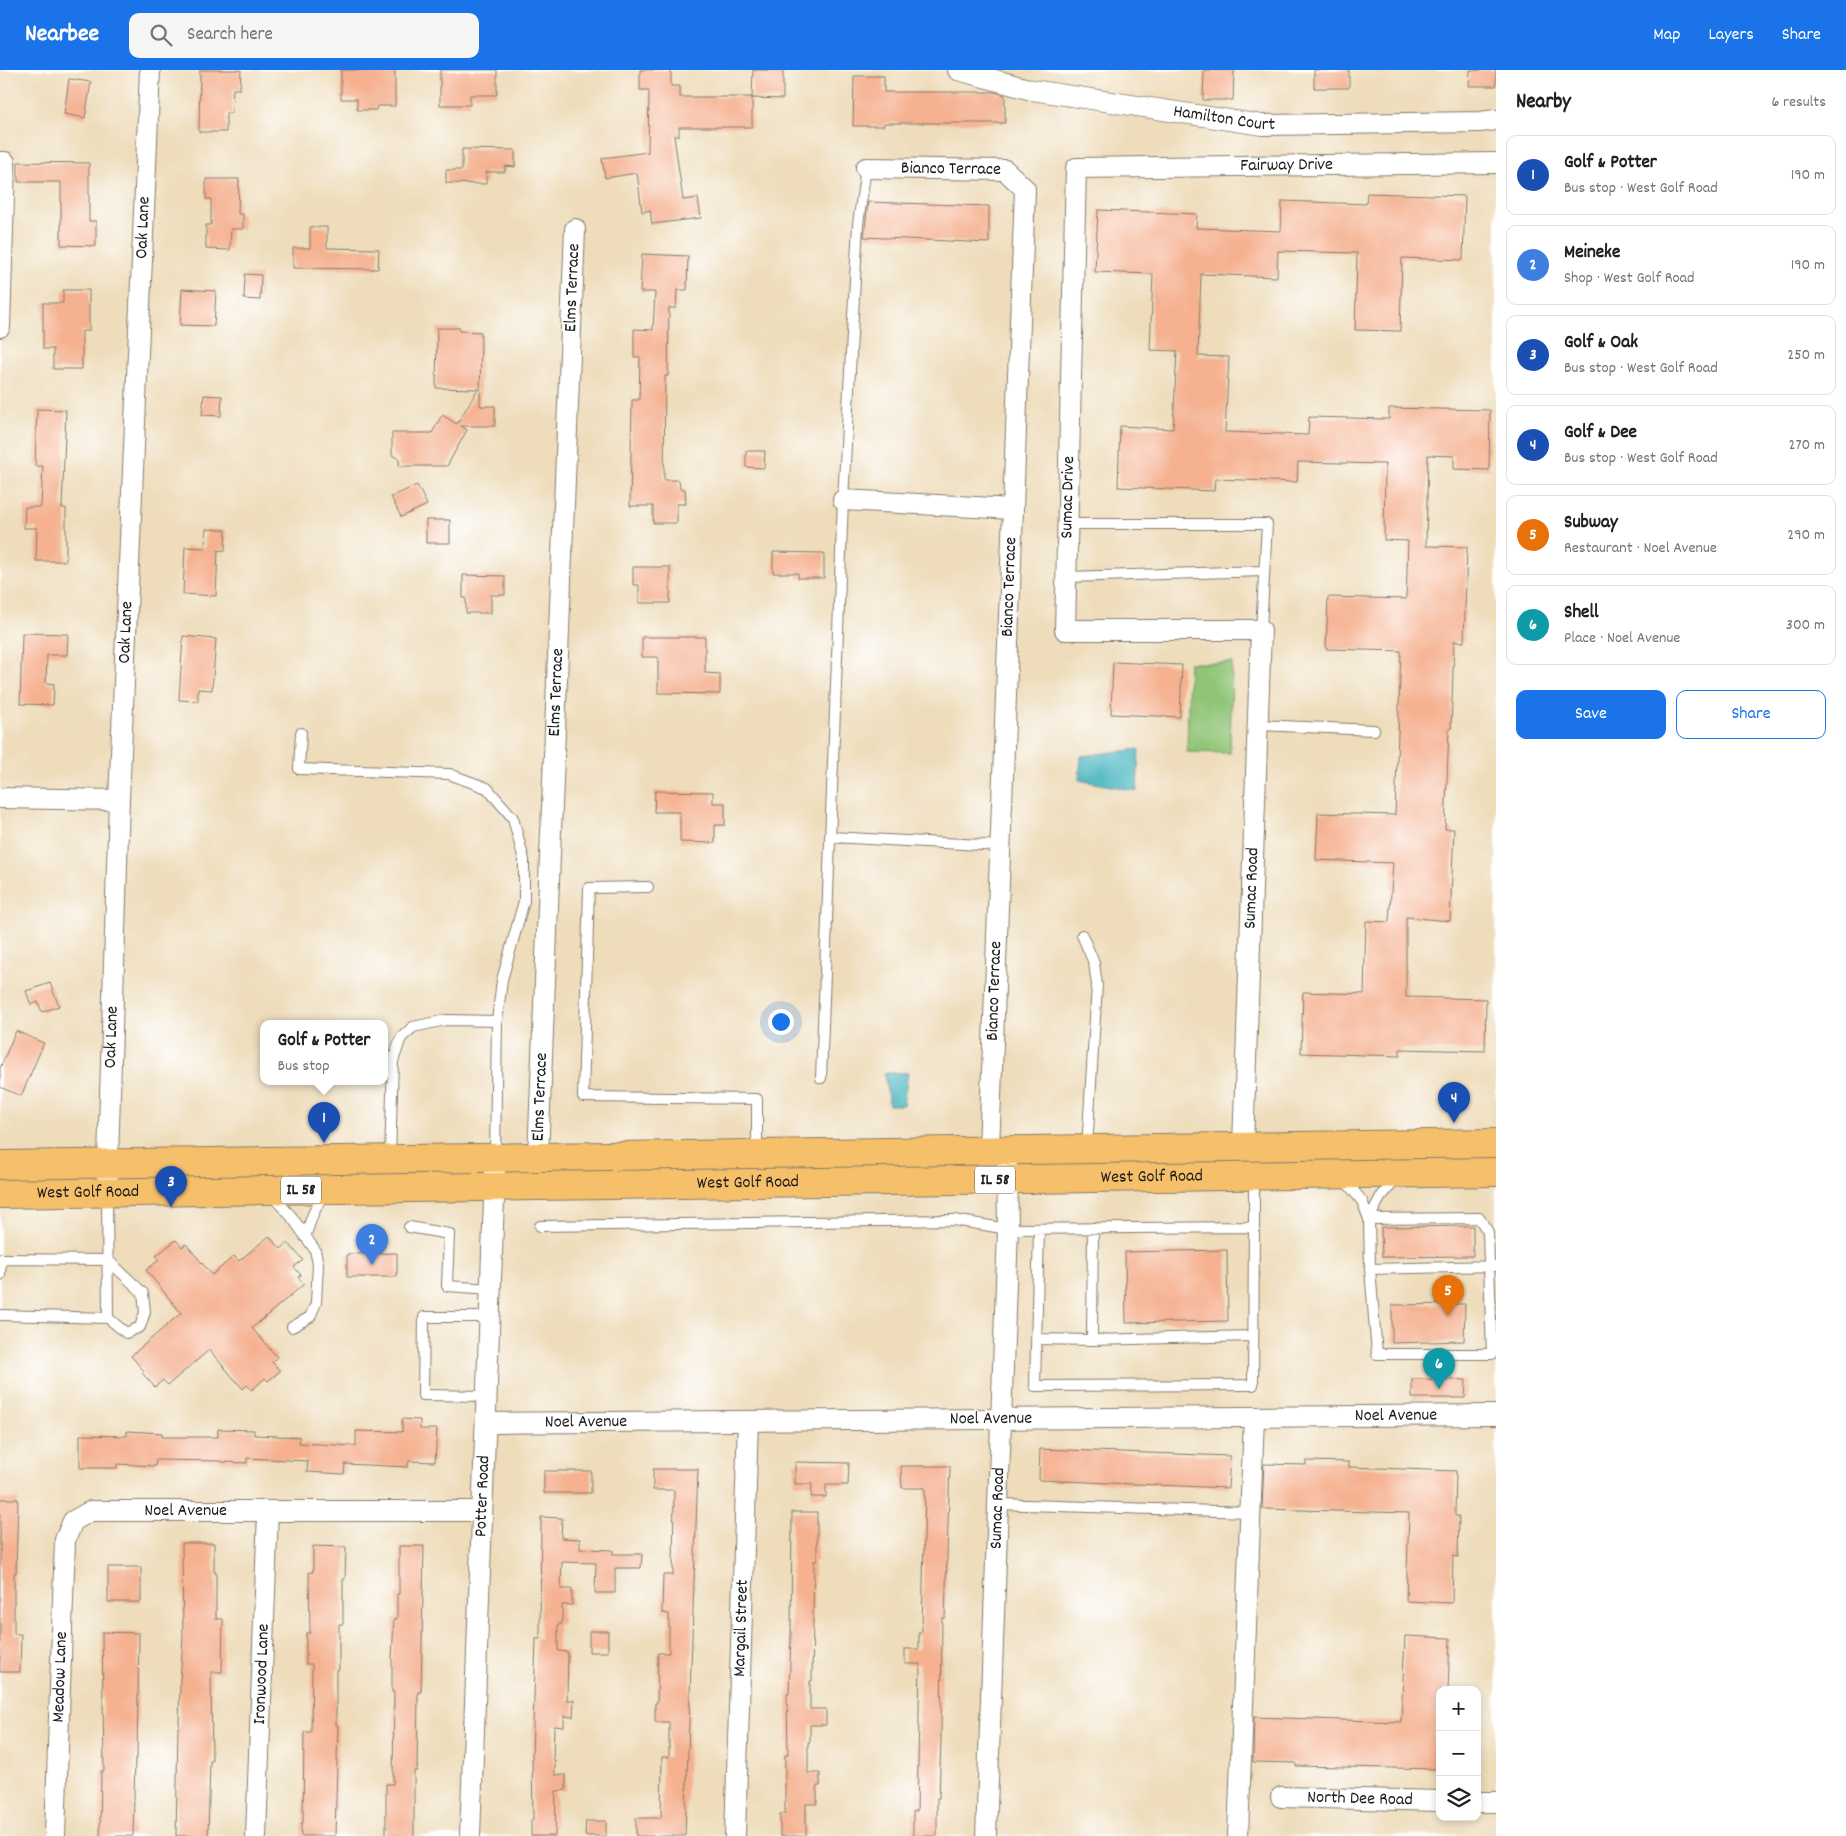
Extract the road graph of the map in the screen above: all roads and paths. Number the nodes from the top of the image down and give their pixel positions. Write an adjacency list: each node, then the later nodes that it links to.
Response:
1 (150, 70): 20 (street, Oak Lane)
2 (958, 70): 3 (street, Hamilton Court)
3 (1496, 120)
4 (0, 162): 9 (street)
5 (1496, 164): 7 (street, Fairway Drive)
6 (866, 168): 10 (lane); 11 (street, Bianco Terrace)
7 (1076, 168): 12 (street, Sumac Drive)
8 (575, 229): 32 (street, Elms Terrace)
9 (0, 327)
10 (843, 500): 11 (street); 21 (lane)
11 (1013, 509): 22 (street, Bianco Terrace)
12 (1068, 524): 13 (lane); 14 (street, Sumac Drive)
13 (1264, 571): 14 (lane); 15 (lane)
14 (1067, 577): 15 (street, Sumac Drive)
15 (1261, 630): 16 (street, Sumac Road)
16 (1258, 725): 17 (lane); 28 (street, Sumac Road)
17 (1374, 730)
18 (301, 733): 25 (lane)
19 (0, 798): 20 (street)
20 (119, 800): 35 (street, Oak Lane)
21 (830, 838): 22 (lane); 26 (lane)
22 (1000, 846): 30 (street, Bianco Terrace)
23 (648, 887): 31 (lane)
24 (1082, 935): 29 (lane)
25 (497, 1021): 33 (lane); 34 (lane)
26 (821, 1078)
27 (1496, 1143): 28 (main road, West Golf Road / IL 58)
28 (1243, 1146): 29 (main road, West Golf Road / IL 58)
29 (1087, 1149): 30 (main road, West Golf Road / IL 58)
30 (998, 1150): 31 (main road, West Golf Road / IL 58); 41 (street, Bianco Terrace)
31 (757, 1154): 32 (main road, West Golf Road / IL 58)
32 (538, 1157): 33 (main road, West Golf Road / IL 58)
33 (495, 1158): 34 (main road, West Golf Road / IL 58); 42 (street, Potter Road)
34 (390, 1159): 35 (main road, West Golf Road / IL 58)
35 (108, 1163): 36 (main road, West Golf Road / IL 58); 45 (street, Oak Lane)
36 (0, 1165)
37 (1496, 1172): 38 (main road, West Golf Road / IL 58)
38 (1400, 1174): 39 (main road, West Golf Road / IL 58); 47 (lane)
39 (1340, 1175): 40 (main road, West Golf Road / IL 58); 47 (lane)
40 (1254, 1176): 41 (main road, West Golf Road / IL 58); 50 (lane)
41 (1007, 1180): 42 (main road, West Golf Road / IL 58); 52 (street, Sumac Road)
42 (494, 1187): 43 (main road, West Golf Road / IL 58); 63 (street, Potter Road)
43 (326, 1190): 44 (main road, West Golf Road / IL 58); 54 (lane)
44 (263, 1191): 45 (main road, West Golf Road / IL 58); 54 (lane)
45 (107, 1193): 46 (main road, West Golf Road / IL 58); 57 (lane)
46 (0, 1194)
47 (1369, 1219): 58 (lane); 61 (lane)
48 (540, 1226): 52 (lane)
49 (409, 1227): 63 (lane)
50 (1254, 1227): 51 (lane); 68 (lane)
51 (1093, 1228): 53 (lane); 70 (lane)
52 (1008, 1229): 53 (lane); 74 (street, Sumac Road)
53 (1039, 1229): 69 (lane)
54 (305, 1237): 67 (lane)
55 (1404, 1256): 59 (lane)
56 (1427, 1256): 60 (lane)
57 (108, 1260): 62 (lane); 66 (lane); 66 (lane)
58 (1493, 1266): 60 (lane); 61 (lane)
59 (1404, 1268): 60 (lane); 61 (lane)
60 (1428, 1268)
61 (1370, 1270)
62 (0, 1275)
63 (492, 1290): 65 (street, Potter Road)
64 (0, 1315): 66 (lane)
65 (490, 1317): 71 (street, Potter Road); 71 (lane)
66 (108, 1318)
67 (292, 1327)
68 (1253, 1336): 69 (lane); 70 (lane)
69 (1036, 1339): 70 (lane)
70 (1092, 1340)
71 (487, 1396): 76 (street, Potter Road)
72 (1496, 1415): 73 (street, Noel Avenue)
73 (1254, 1417): 74 (street, Noel Avenue); 80 (street)
74 (1001, 1419): 75 (street, Noel Avenue); 77 (street, Sumac Road)
75 (748, 1421): 76 (street, Noel Avenue); 89 (street, Margail Street)
76 (486, 1423): 79 (street, Potter Road)
77 (998, 1504): 80 (lane); 90 (street, Sumac Road)
78 (268, 1511): 79 (street, Noel Avenue); 81 (street, Noel Avenue); 87 (street, Ironwood Lane)
79 (481, 1511): 88 (street, Potter Road)
80 (1250, 1512): 91 (street)
81 (73, 1521): 86 (street, Meadow Lane)
82 (1280, 1797): 83 (street, North Dee Road)
83 (1436, 1801)
84 (1481, 1802): 85 (street)
85 (1496, 1802)
86 (55, 1836)
87 (256, 1836)
88 (470, 1836)
89 (734, 1836)
90 (986, 1836)
91 (1238, 1836)

